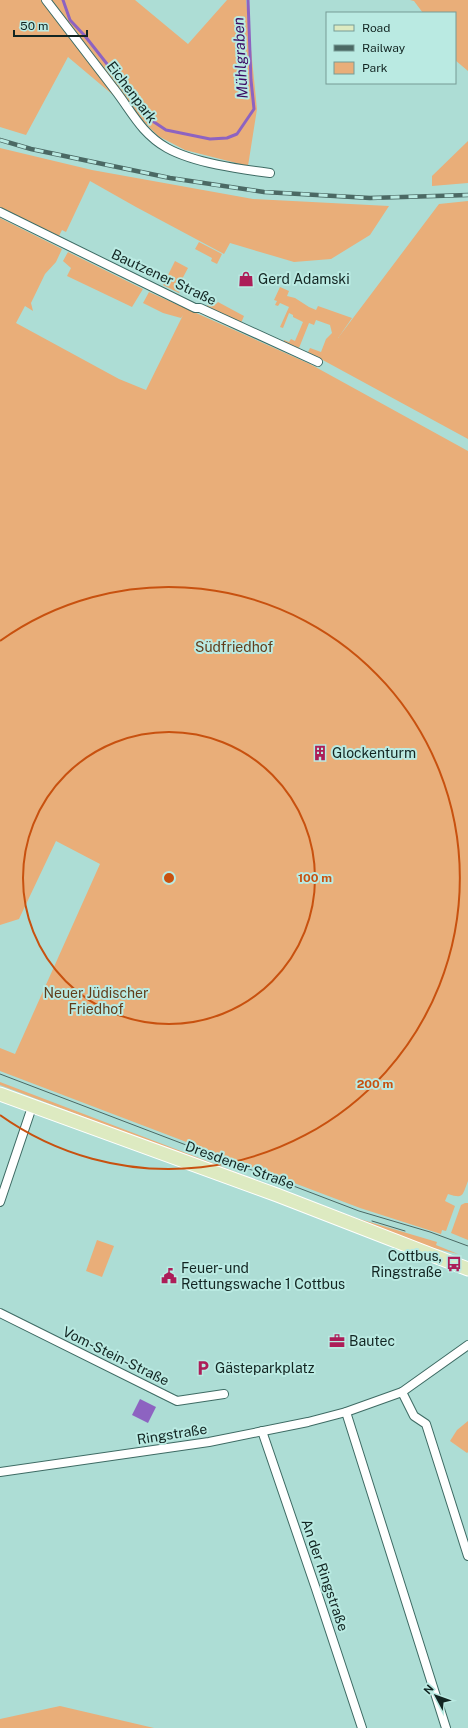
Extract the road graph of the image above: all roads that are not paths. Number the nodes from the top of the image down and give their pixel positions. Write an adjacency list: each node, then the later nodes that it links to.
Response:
1 (46, 0): 2 (street, Eichenpark)
2 (270, 173)
3 (0, 212): 4 (street, Bautzener Straße)
4 (318, 362)
5 (0, 1094): 6 (main road, Dresdener Straße)
6 (32, 1106): 7 (street); 8 (main road, Dresdener Straße)
7 (0, 1202)
8 (468, 1269)
9 (0, 1313): 12 (street, Vom-Stein-Straße)
10 (468, 1345): 11 (street, Ringstraße)
11 (402, 1392): 13 (street, Ringstraße); 16 (street)
12 (224, 1394)
13 (346, 1412): 14 (street, Ringstraße); 18 (street)
14 (262, 1431): 15 (street, Ringstraße); 17 (street, An der Ringstraße)
15 (0, 1472)
16 (468, 1556)
17 (362, 1728)
18 (446, 1728)

